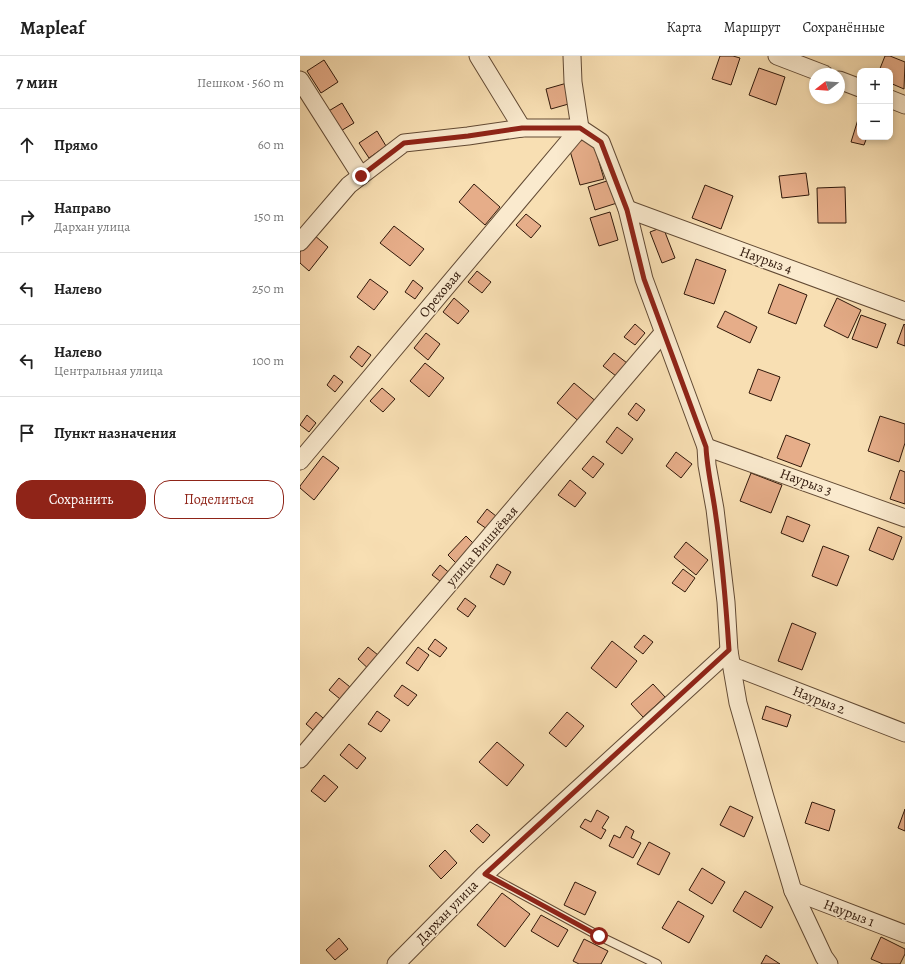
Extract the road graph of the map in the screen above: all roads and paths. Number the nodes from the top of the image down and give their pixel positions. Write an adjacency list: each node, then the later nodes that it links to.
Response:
1 (478, 56): 10 (street)
2 (572, 56): 11 (street)
3 (777, 56): 4 (street)
4 (809, 68)
5 (300, 80): 12 (street)
6 (845, 82): 7 (street)
7 (857, 87)
8 (893, 101): 9 (street)
9 (905, 105)
10 (522, 128): 11 (street); 12 (street)
11 (580, 128): 13 (street); 18 (street, Ореховая)
12 (361, 176): 14 (street)
13 (627, 210): 15 (street, Наурыз 4); 16 (street)
14 (300, 242)
15 (905, 311)
16 (664, 333): 17 (street); 22 (street, улица Вишнёвая)
17 (706, 447): 19 (street, Наурыз 3); 20 (street)
18 (300, 461)
19 (905, 518)
20 (731, 658): 21 (street, Наурыз 2); 23 (street, Дархан улица); 24 (street)
21 (905, 733)
22 (300, 758)
23 (485, 874): 26 (street, Дархан улица); 27 (lane)
24 (793, 891): 25 (street, Наурыз 1); 28 (street)
25 (905, 934)
26 (396, 964)
27 (657, 964)
28 (829, 964)

